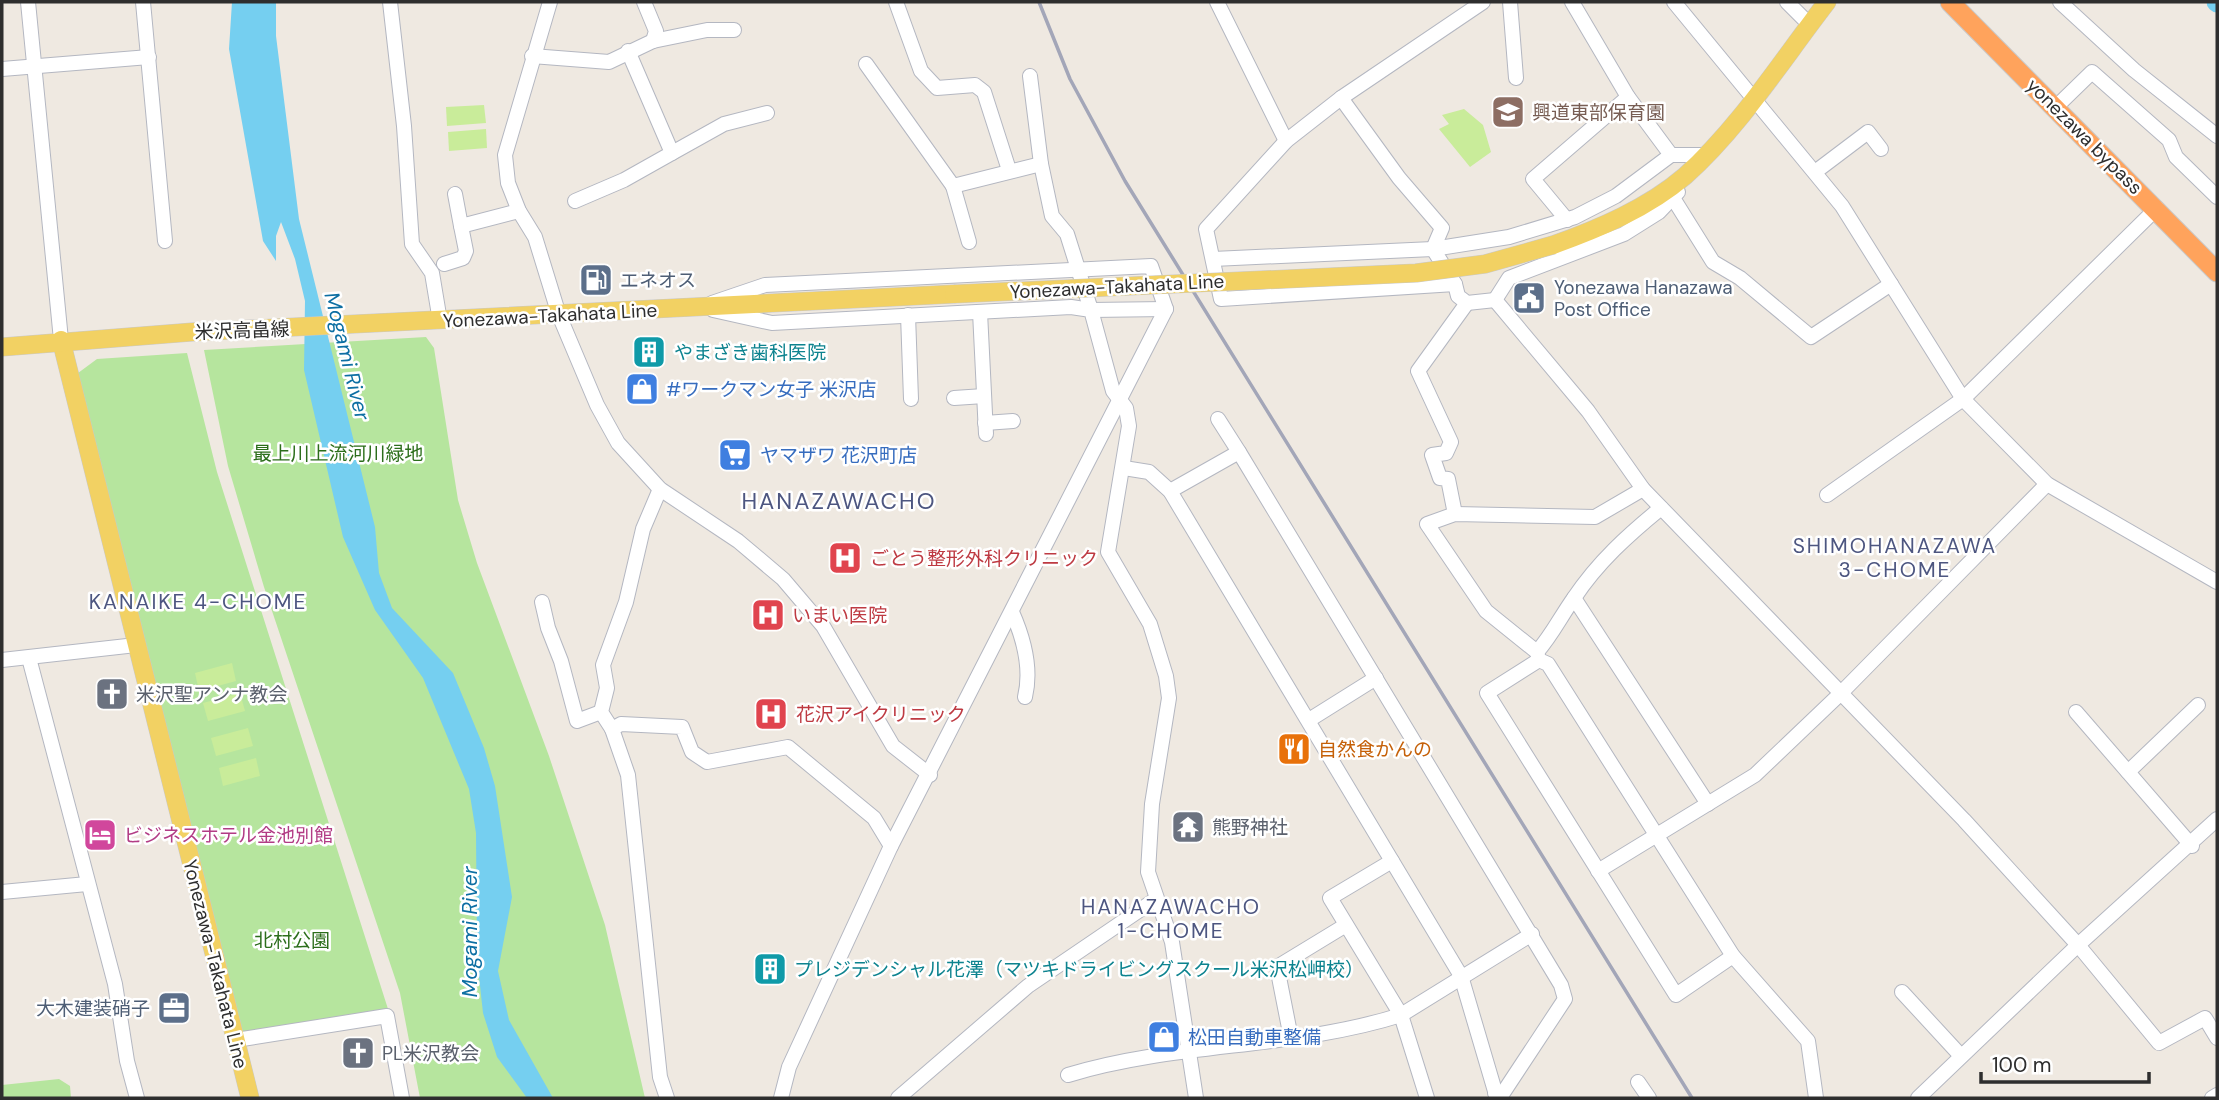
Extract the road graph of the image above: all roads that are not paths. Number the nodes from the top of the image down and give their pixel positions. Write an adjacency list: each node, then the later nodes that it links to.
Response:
1 (28, 2): 23 (street)
2 (143, 2): 21 (street)
3 (390, 2): 68 (street)
4 (550, 2): 20 (street)
5 (644, 2): 18 (street)
6 (896, 2): 39 (street)
7 (1217, 2): 33 (street)
8 (1483, 2): 27 (street)
9 (1510, 2): 26 (street)
10 (1572, 2): 28 (street)
11 (1674, 2): 29 (street)
12 (1787, 2): 16 (street)
13 (1827, 2): 16 (main road)
14 (1950, 2): 30 (highway, yonezawa bypass)
15 (2060, 2): 32 (street)
16 (1809, 24): 29 (main road)
17 (734, 30): 18 (street)
18 (653, 41): 19 (street)
19 (628, 51): 20 (street); 35 (street)
20 (532, 55): 48 (street)
21 (149, 57): 23 (street); 51 (street)
22 (866, 64): 42 (street)
23 (34, 66): 24 (street); 69 (street)
24 (2, 69)
25 (1030, 76): 38 (street)
26 (1516, 78)
27 (1341, 97): 33 (street); 53 (street)
28 (1628, 97): 36 (street); 49 (street)
29 (1753, 97): 37 (main road, Yonezawa-Takahata Line); 40 (street)
30 (2056, 107): 44 (street); 47 (highway, yonezawa bypass)
31 (767, 113): 35 (street)
32 (2217, 136)
33 (1286, 141): 54 (street)
34 (1881, 149): 40 (street)
35 (672, 153): 46 (street)
36 (1671, 155): 37 (street); 49 (street)
37 (1704, 155): 41 (main road, Yonezawa-Takahata Line)
38 (1041, 164): 39 (street); 56 (street)
39 (1009, 170): 42 (street)
40 (1815, 172): 59 (street)
41 (1685, 176): 45 (street); 62 (main road, Yonezawa-Takahata Line, bridge)
42 (953, 186): 52 (street)
43 (455, 194): 50 (street)
44 (2217, 197)
45 (1673, 198): 59 (street); 60 (street)
46 (575, 201)
47 (2157, 208): 57 (highway, yonezawa bypass); 74 (street)
48 (519, 211): 50 (street); 66 (street)
49 (1567, 220): 53 (street)
50 (461, 226): 55 (street)
51 (165, 240)
52 (969, 243)
53 (1433, 249): 54 (street); 58 (street)
54 (1213, 259): 58 (street)
55 (444, 264)
56 (1077, 267): 62 (street); 63 (street); 64 (street)
57 (2217, 272)
58 (1455, 284): 61 (street)
59 (1891, 284): 74 (street)
60 (1495, 300): 61 (street); 82 (street)
61 (1467, 303): 86 (street)
62 (701, 307): 66 (main road, Yonezawa-Takahata Line); 67 (street)
63 (1166, 309): 64 (street); 75 (street)
64 (1091, 310): 65 (street); 75 (street)
65 (980, 312): 67 (street); 71 (street)
66 (559, 315): 68 (main road, Yonezawa-Takahata Line); 81 (street)
67 (908, 315): 73 (street)
68 (432, 322): 69 (main road, 米沢高畠線)
69 (61, 340): 70 (main road, 米沢高畠線); 91 (main road, Yonezawa-Takahata Line)
70 (2, 346)
71 (984, 396): 72 (street); 77 (street)
72 (954, 398)
73 (911, 399)
74 (1964, 399): 80 (street); 84 (street)
75 (1119, 400): 79 (street); 90 (street)
76 (1218, 419): 78 (street)
77 (1013, 421)
78 (1240, 452): 83 (street); 95 (street)
79 (1124, 468): 83 (street); 114 (street)
80 (2047, 484): 87 (street); 96 (street)
81 (660, 489): 99 (street); 104 (street)
82 (1643, 489): 85 (street); 86 (street)
83 (1171, 491): 101 (street)
84 (1827, 495)
85 (1661, 508): 88 (street); 96 (street)
86 (1455, 514): 92 (street)
87 (2217, 582)
88 (1574, 598): 92 (street); 105 (street)
89 (542, 602): 99 (street)
90 (1012, 612): 97 (street); 104 (street)
91 (136, 645): 93 (street); 124 (main road, Yonezawa-Takahata Line)
92 (1538, 656): 107 (street); 111 (street)
93 (29, 658): 94 (street); 112 (street)
94 (2, 660)
95 (1376, 678): 101 (street); 116 (street)
96 (1840, 694): 105 (street); 117 (street)
97 (1025, 697)
98 (2198, 705): 103 (street)
99 (601, 712): 102 (street)
100 (2076, 712): 103 (street)
101 (1309, 720): 110 (street)
102 (612, 729): 108 (street); 134 (street)
103 (2128, 772): 109 (street)
104 (930, 775): 108 (street)
105 (1708, 804): 107 (street)
106 (2217, 819): 109 (street)
107 (1655, 836): 111 (street); 118 (street)
108 (891, 846): 135 (street)
109 (2192, 846): 117 (street)
110 (1392, 861): 115 (street); 119 (street)
111 (1598, 871): 118 (street)
112 (87, 884): 113 (street); 131 (street)
113 (2, 892)
114 (1156, 900): 125 (street); 136 (street)
115 (1346, 925): 121 (street); 122 (street)
116 (1532, 934): 119 (street); 130 (street)
117 (2078, 945): 123 (street); 126 (street)
118 (1733, 956): 140 (street)
119 (1461, 976): 121 (street); 130 (street)
120 (1902, 992): 126 (street)
121 (1401, 1015): 122 (street); 138 (street)
122 (1292, 1038): 125 (street)
123 (2217, 1038)
124 (236, 1040): 132 (main road, Yonezawa-Takahata Line); 133 (street)
125 (1189, 1051): 127 (street); 137 (street)
126 (1961, 1056): 141 (street)
127 (1068, 1075)
128 (1638, 1082): 139 (street)
129 (2217, 1095): 142 (street)
130 (1496, 1096)
131 (137, 1098)
132 (250, 1098)
133 (402, 1098)
134 (667, 1098)
135 (781, 1098)
136 (898, 1098)
137 (1196, 1098)
138 (1427, 1098)
139 (1649, 1098)
140 (1816, 1098)
141 (1919, 1098)
142 (2212, 1098)

